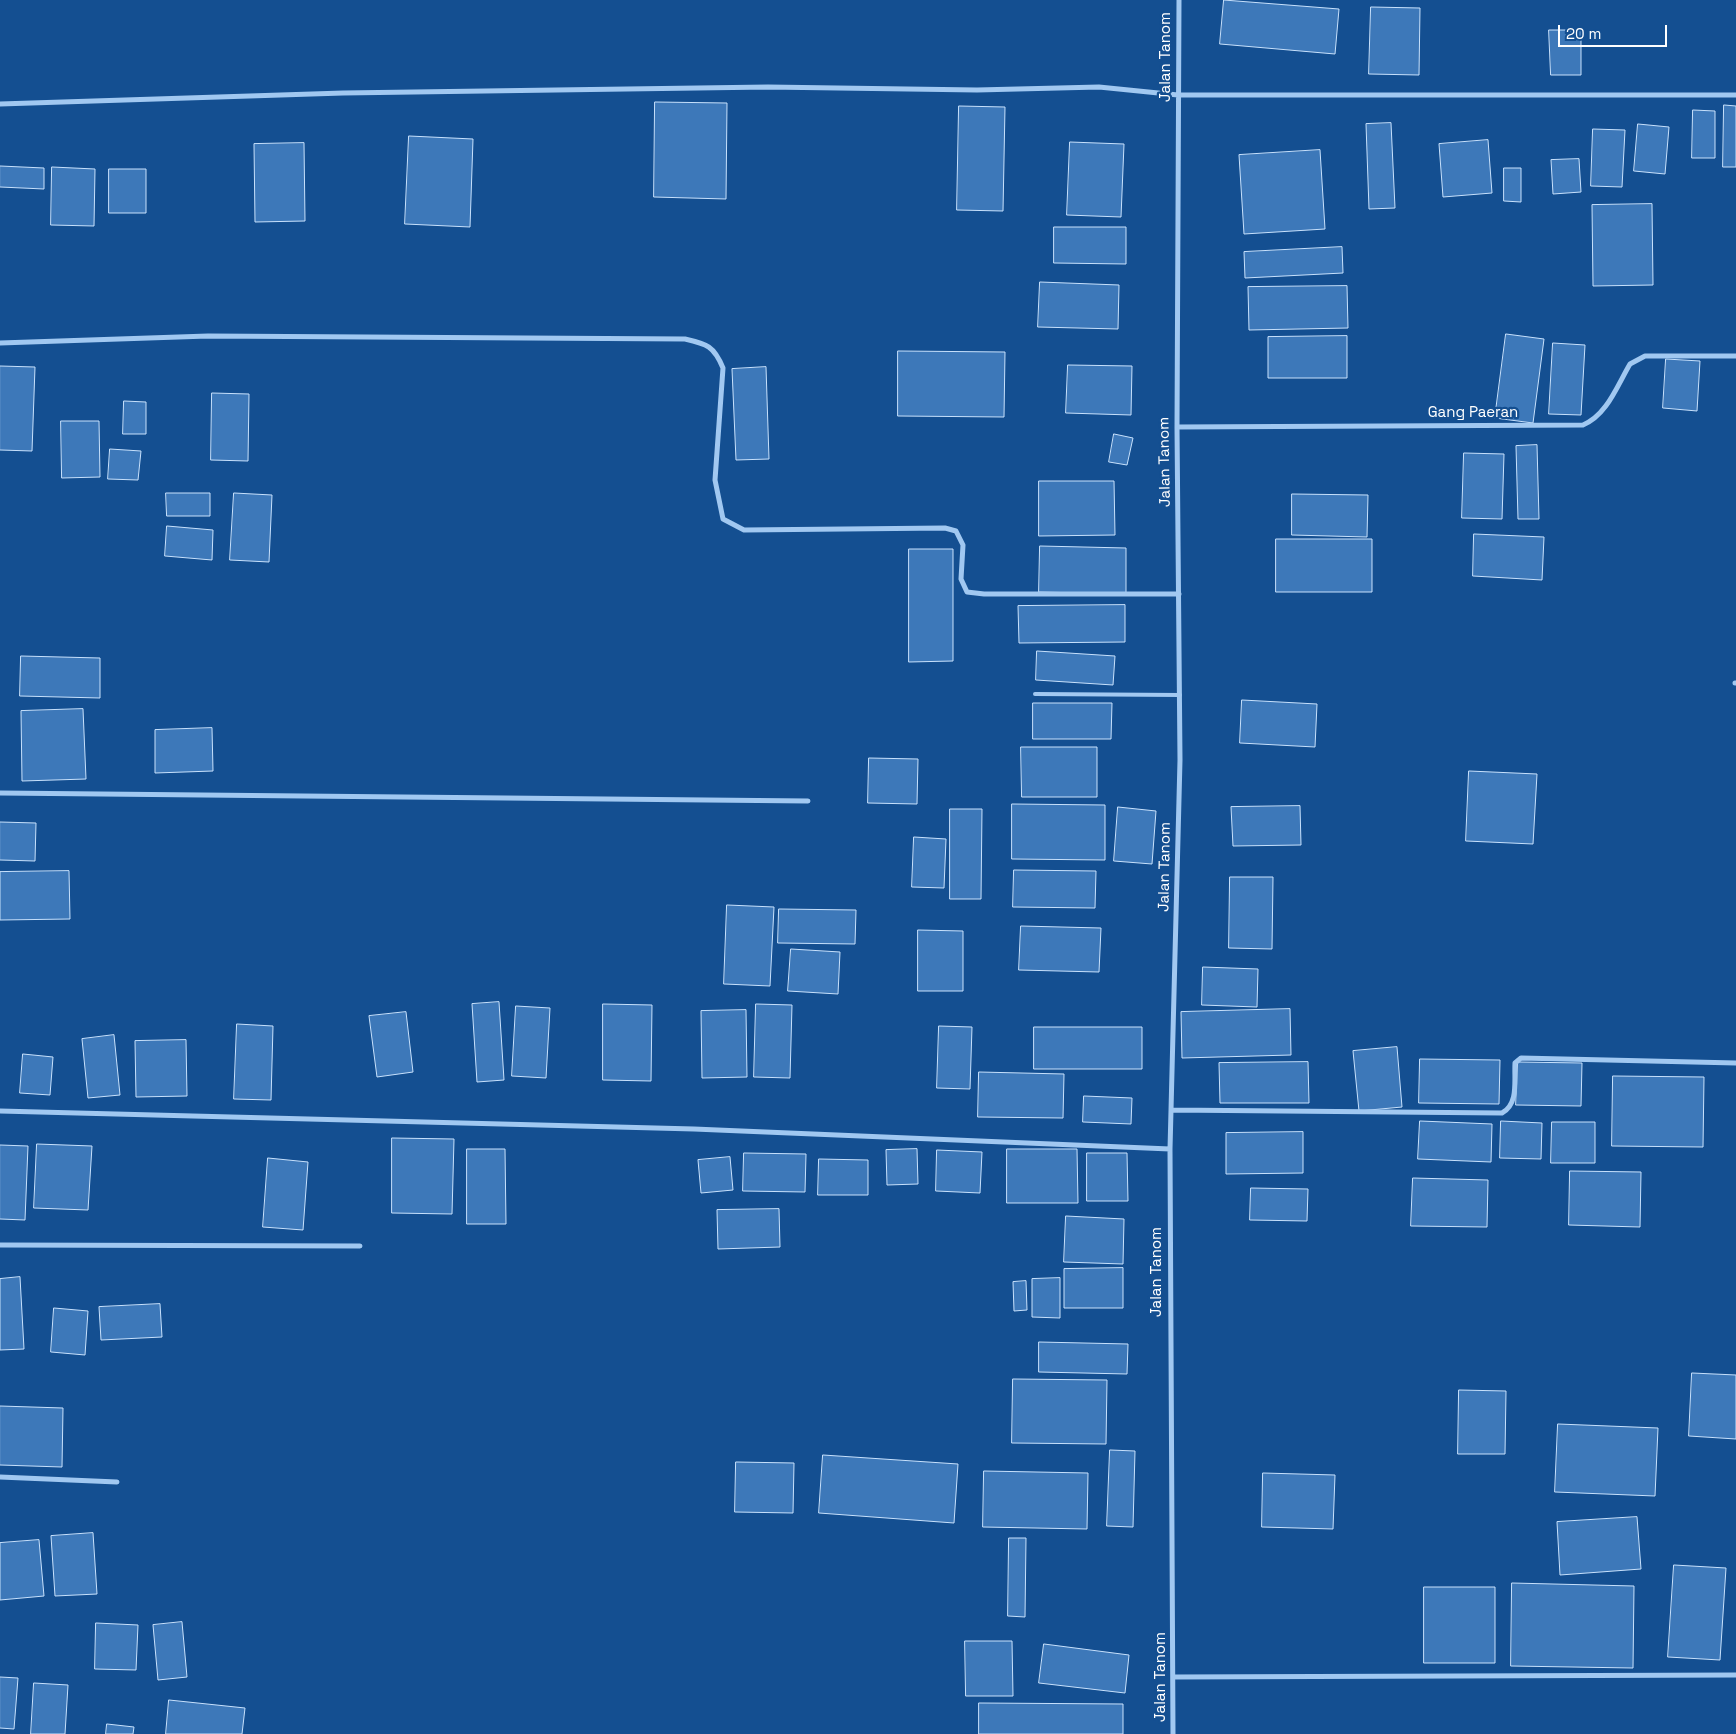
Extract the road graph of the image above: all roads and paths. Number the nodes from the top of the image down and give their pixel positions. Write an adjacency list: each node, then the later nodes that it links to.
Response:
1 (1179, 0): 3 (street, Jalan Tanom)
2 (1736, 94): 3 (street)
3 (1178, 95): 4 (street); 7 (street, Jalan Tanom)
4 (0, 104)
5 (0, 343): 8 (street)
6 (1736, 356): 7 (street, Gang Paeran)
7 (1177, 427): 8 (street, Jalan Tanom)
8 (1179, 594): 10 (street, Jalan Tanom)
9 (1035, 694): 10 (lane)
10 (1180, 695): 14 (street, Jalan Tanom)
11 (0, 793): 12 (street)
12 (808, 801)
13 (1736, 1063): 14 (street)
14 (1171, 1110): 16 (street, Jalan Tanom)
15 (0, 1111): 16 (street)
16 (1170, 1149): 22 (street, Jalan Tanom)
17 (0, 1246): 18 (street)
18 (360, 1246)
19 (0, 1477): 20 (street)
20 (117, 1482)
21 (1736, 1676): 22 (street)
22 (1174, 1677): 23 (street, Jalan Tanom)
23 (1173, 1734)

